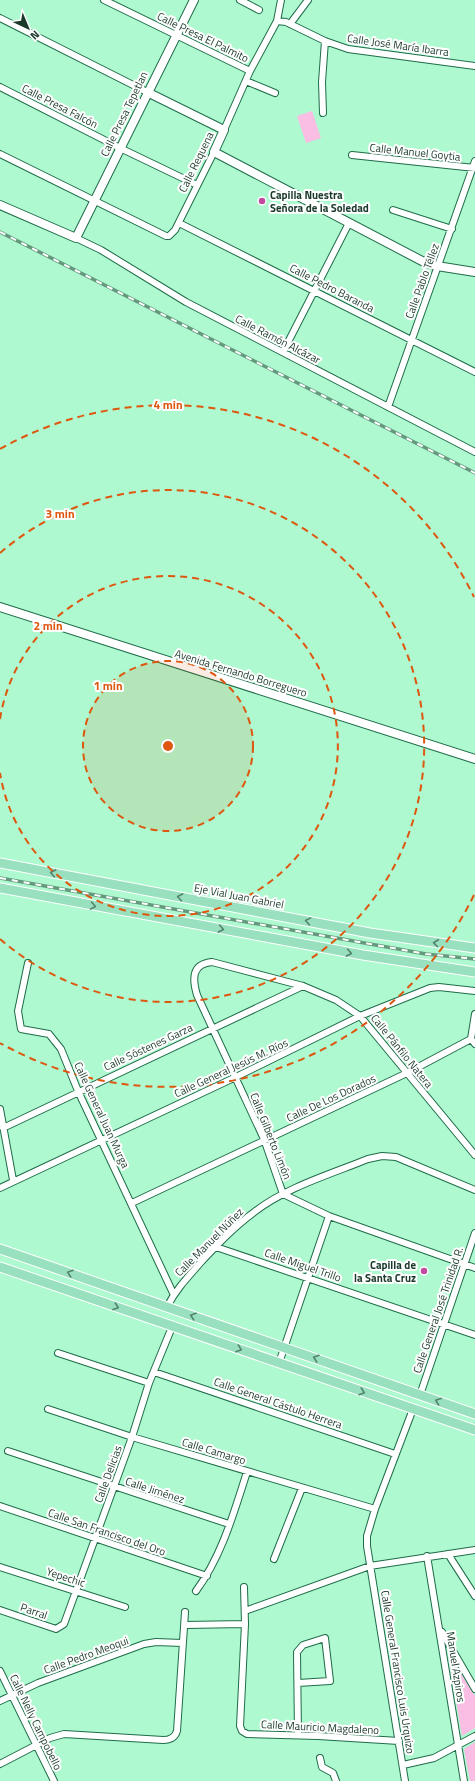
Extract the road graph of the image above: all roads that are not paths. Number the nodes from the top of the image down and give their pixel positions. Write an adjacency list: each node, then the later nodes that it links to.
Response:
1 (104, 0): 10 (street, Calle Presa El Palmito)
2 (194, 0): 10 (street, Calle Presa Tepetlan)
3 (240, 0): 6 (street)
4 (281, 0): 8 (street, Calle Requena)
5 (308, 0): 9 (street)
6 (259, 10)
7 (0, 18): 16 (street)
8 (277, 21): 9 (street, Calle José María Ibarra); 13 (street, Calle Requena)
9 (290, 24): 11 (street, Calle José María Ibarra)
10 (176, 35): 13 (street, Calle Presa El Palmito); 16 (street, Calle Presa Tepetlan)
11 (325, 41): 12 (street, Calle José María Ibarra); 18 (street)
12 (475, 66)
13 (250, 71): 14 (street, Calle Requena)
14 (246, 81): 17 (street); 19 (street, Calle Requena)
15 (0, 87): 20 (street, Calle Presa Falcón)
16 (147, 92): 19 (street); 20 (street, Calle Presa Tepetlan)
17 (275, 93)
18 (323, 113)
19 (224, 130): 21 (street, Calle Requena)
20 (120, 148): 26 (street, Calle Presa Falcón); 27 (street, Calle Presa Tepetlan)
21 (214, 152): 26 (street, Calle Requena); 31 (street)
22 (0, 154): 27 (street, Calle Requena)
23 (352, 155): 25 (street, Calle Manuel Goytia)
24 (475, 161): 25 (street, Calle Pablo Téllez)
25 (474, 168): 32 (street, Calle Pablo Téllez)
26 (197, 184): 30 (street, Calle Requena)
27 (94, 201): 30 (street, Calle Requena); 33 (street, Calle Presa Tepetlan)
28 (0, 205): 33 (street)
29 (393, 210): 32 (street)
30 (179, 222): 36 (street, Calle Pedro Baranda)
31 (349, 223): 34 (street); 36 (street)
32 (452, 230): 34 (street, Calle Pablo Téllez)
33 (76, 238): 38 (street, Calle Ramón Alcázar)
34 (437, 266): 35 (street); 37 (street, Calle Pablo Téllez)
35 (475, 272)
36 (315, 290): 37 (street, Calle Pedro Baranda); 38 (street)
37 (411, 340): 39 (street, Calle Pedro Baranda); 40 (street, Calle Pablo Téllez)
38 (283, 352): 40 (street, Calle Ramón Alcázar)
39 (475, 372)
40 (388, 407): 41 (street, Calle Ramón Alcázar)
41 (475, 452)
42 (0, 607): 43 (street, Avenida Fernando Borreguero)
43 (475, 759)
44 (0, 864): 46 (main road, Eje Vial Juan Gabriel, one-way to 44)
45 (0, 888): 49 (main road, one-way to 49)
46 (475, 948)
47 (28, 963): 58 (street, Calle General Juan Murga)
48 (201, 964): 50 (street, Calle Pánfilo Natera); 54 (street, Calle Gilberto Limón)
49 (475, 972)
50 (303, 986): 53 (street, Calle Pánfilo Natera); 54 (street, Calle Sóstenes Garza)
51 (475, 991): 53 (street, Calle General Jesús M. Ríos)
52 (475, 1014): 55 (street)
53 (360, 1016): 56 (street, Calle Pánfilo Natera); 57 (street, Calle General Jesús M. Ríos)
54 (212, 1029): 57 (street, Calle Gilberto Limón); 58 (street, Calle Sóstenes Garza)
55 (473, 1041): 56 (street, Calle De Los Dorados)
56 (407, 1073): 62 (street, Calle De Los Dorados); 63 (street, Calle Pánfilo Natera)
57 (236, 1077): 61 (street, Calle General Jesús M. Ríos); 62 (street, Calle Gilberto Limón)
58 (78, 1091): 60 (street, Calle Sóstenes Garza); 61 (street, Calle General Juan Murga)
59 (0, 1109): 60 (street)
60 (3, 1128): 64 (street)
61 (101, 1139): 64 (street, Calle General Jesús M. Ríos); 68 (street, Calle General Juan Murga)
62 (264, 1139): 67 (street, Calle Gilberto Limón); 68 (street, Calle De Los Dorados)
63 (475, 1156)
64 (13, 1180): 65 (street, Calle General Jesús M. Ríos)
65 (0, 1188)
66 (475, 1190): 67 (street, Calle Manuel Núñez)
67 (284, 1194): 69 (street, Calle Gilberto Limón); 71 (street, Calle Manuel Núñez)
68 (132, 1203): 77 (street, Calle General Juan Murga)
69 (329, 1216): 73 (street, Calle Gilberto Limón); 76 (street)
70 (475, 1233): 73 (street, Calle General José Trinidad R.)
71 (216, 1247): 76 (street, Calle Miguel Trillo); 77 (street, Calle Manuel Núñez)
72 (0, 1249): 78 (main road, one-way to 72)
73 (464, 1264): 75 (street, Calle Gilberto Limón); 79 (street, Calle General José Trinidad R.)
74 (0, 1267): 80 (main road, one-way to 80)
75 (475, 1268)
76 (308, 1277): 79 (street, Calle Miguel Trillo); 82 (street)
77 (173, 1293): 78 (street, Calle Manuel Núñez)
78 (167, 1307): 82 (main road, one-way to 78)
79 (443, 1324): 81 (street, Calle Miguel Trillo); 87 (street, Calle General José Trinidad R.)
80 (172, 1327): 84 (main road, one-way to 84); 85 (street, Calle Delicias)
81 (475, 1335)
82 (285, 1347): 84 (street); 87 (main road, one-way to 82)
83 (58, 1353): 86 (street)
84 (279, 1363): 89 (main road, one-way to 89)
85 (154, 1372): 86 (street, Calle Delicias); 94 (street, Calle General Cástulo Herrera)
86 (149, 1383): 92 (street, Calle Delicias)
87 (420, 1394): 90 (main road, one-way to 87)
88 (48, 1408): 92 (street, Calle Camargo)
89 (413, 1409): 91 (main road); 94 (street)
90 (475, 1414)
91 (475, 1430)
92 (132, 1437): 95 (street, Calle Camargo); 96 (street, Calle Delicias)
93 (8, 1451): 96 (street, Calle Jiménez)
94 (395, 1454): 99 (street)
95 (247, 1472): 97 (street, Calle Camargo); 100 (street)
96 (113, 1487): 100 (street, Calle Jiménez); 101 (street, Calle Delicias)
97 (302, 1488): 99 (street, Calle Camargo); 105 (street)
98 (0, 1506): 101 (street, Calle San Francisco del Oro)
99 (375, 1509): 106 (street)
100 (229, 1524): 108 (street)
101 (95, 1539): 108 (street, Calle San Francisco del Oro); 110 (street, Calle Delicias)
102 (475, 1550): 103 (street)
103 (448, 1554): 104 (street); 112 (street)
104 (427, 1556): 106 (street); 120 (street, Manuel Azpiros)
105 (274, 1558)
106 (370, 1566): 115 (street); 129 (street, Calle General Francisco Luis Urquizo)
107 (0, 1567): 110 (street, Yepechic)
108 (207, 1576): 111 (street)
109 (244, 1586): 115 (street)
110 (77, 1591): 113 (street, Yepechic); 119 (street, Calle Delicias)
111 (196, 1591)
112 (475, 1596)
113 (125, 1607)
114 (0, 1610): 119 (street, Parral)
115 (245, 1611): 117 (street)
116 (185, 1612): 118 (street)
117 (245, 1624): 118 (street); 127 (street, Calle Mauricio Magdaleno)
118 (185, 1625): 121 (street)
119 (61, 1627)
120 (440, 1628): 124 (street); 131 (street, Manuel Azpiros)
121 (182, 1642): 125 (street, Calle Pedro Meoqui); 130 (street)
122 (0, 1671): 125 (street, Calle Nelly Campobello)
123 (298, 1683): 123 (street); 127 (street)
124 (475, 1689)
125 (11, 1694): 126 (street, Calle Pedro Meoqui); 130 (street, Calle Nelly Campobello)
126 (0, 1700)
127 (298, 1736): 129 (street, Calle Mauricio Magdaleno)
128 (475, 1736): 131 (street)
129 (399, 1741): 134 (street, Calle General Francisco Luis Urquizo)
130 (37, 1744): 133 (street); 135 (street, Calle Nelly Campobello)
131 (459, 1746): 134 (street); 138 (street, Manuel Azpiros)
132 (320, 1758): 136 (street)
133 (0, 1764)
134 (403, 1765): 137 (street, Calle General Francisco Luis Urquizo)
135 (54, 1781)
136 (336, 1781)
137 (405, 1781)
138 (464, 1781)

